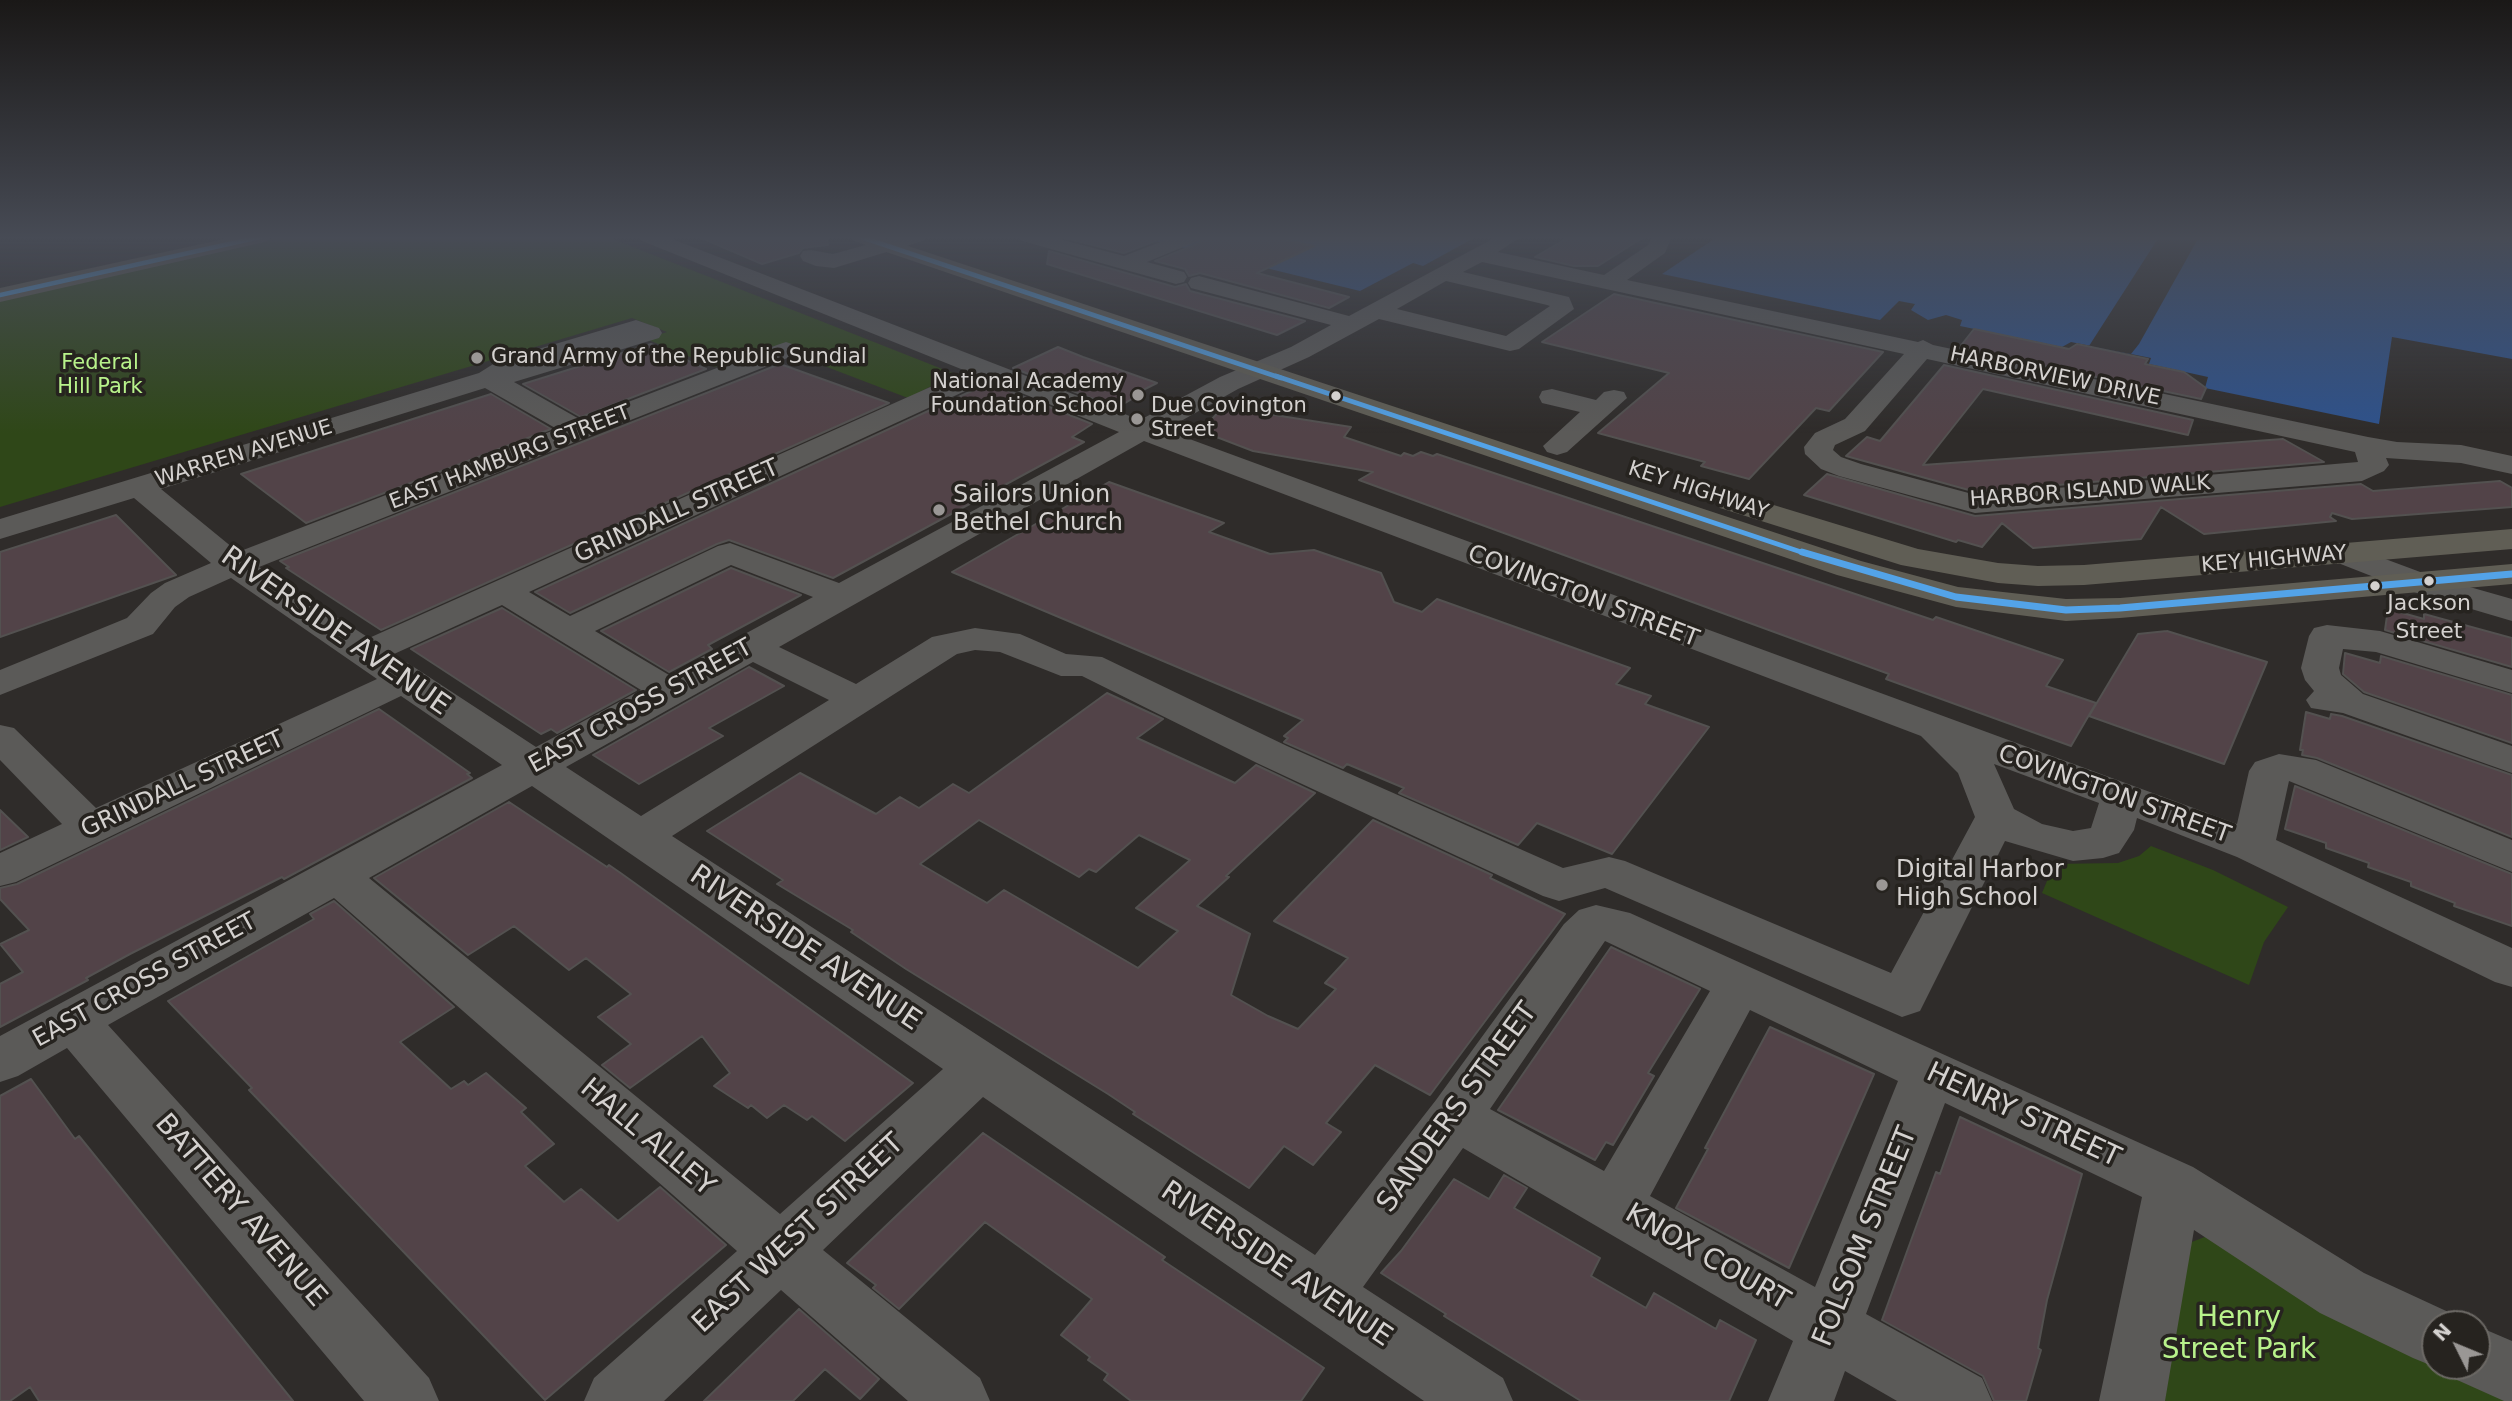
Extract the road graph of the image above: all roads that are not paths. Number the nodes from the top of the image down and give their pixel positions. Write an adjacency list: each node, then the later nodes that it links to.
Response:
1 (816, 302): 13 (street, COVINGTON STREET)
2 (1072, 302): 12 (main road, KEY HIGHWAY)
3 (1098, 302): 12 (main road, KEY HIGHWAY)
4 (1271, 302): 9 (street)
5 (1393, 302): 8 (street, EAST CROSS STREET)
6 (1561, 302): 8 (street)
7 (1706, 302): 10 (street, HARBORVIEW DRIVE)
8 (1377, 311): 9 (street, EAST CROSS STREET)
9 (1353, 324): 12 (street, EAST CROSS STREET)
10 (1923, 348): 20 (street, HARBORVIEW DRIVE); 20 (street, HARBOR ISLAND WALK)
11 (786, 350): 16 (street, EAST HAMBURG STREET)
12 (1272, 364): 17 (street, EAST CROSS STREET); 19 (main road, KEY HIGHWAY); 30 (main road, KEY HIGHWAY)
13 (989, 370): 17 (street, COVINGTON STREET); 23 (street, GRINDALL STREET)
14 (488, 379): 14 (street, WARREN AVENUE); 16 (street); 22 (street, WARREN AVENUE)
15 (1552, 397): 19 (street)
16 (580, 431): 28 (street, EAST HAMBURG STREET)
17 (1142, 431): 32 (street, EAST CROSS STREET); 44 (street, COVINGTON STREET)
18 (2502, 433): 21 (street)
19 (1557, 446): 27 (main road, KEY HIGHWAY)
20 (2368, 446): 21 (street, HARBORVIEW DRIVE)
21 (2511, 466)
22 (139, 486): 24 (street, WARREN AVENUE); 28 (street, RIVERSIDE AVENUE)
23 (657, 521): 26 (street); 31 (street, GRINDALL STREET)
24 (0, 529)
25 (2512, 539): 27 (main road, KEY HIGHWAY)
26 (730, 553): 32 (street); 34 (street)
27 (2344, 554): 30 (street)
28 (234, 565): 36 (street, RIVERSIDE AVENUE); 39 (street, EAST HAMBURG STREET)
29 (2512, 574): 30 (main road, KEY HIGHWAY)
30 (2419, 583): 33 (street)
31 (503, 591): 34 (street); 36 (street, GRINDALL STREET)
32 (842, 596): 35 (street, EAST CROSS STREET)
33 (2512, 610)
34 (569, 630): 40 (street)
35 (751, 647): 40 (street, EAST CROSS STREET); 41 (street)
36 (365, 654): 37 (street, RIVERSIDE AVENUE)
37 (404, 680): 47 (street, RIVERSIDE AVENUE); 50 (street, GRINDALL STREET)
38 (2512, 682): 43 (street)
39 (0, 684)
40 (670, 691): 47 (street, EAST CROSS STREET)
41 (857, 699): 49 (street); 51 (street)
42 (2308, 699): 43 (street)
43 (2349, 702): 46 (street)
44 (1931, 727): 48 (street, COVINGTON STREET); 49 (street)
45 (0, 737): 50 (street)
46 (2512, 760)
47 (533, 767): 51 (street, RIVERSIDE AVENUE); 55 (street, EAST CROSS STREET)
48 (2122, 797): 49 (street); 52 (street, COVINGTON STREET)
49 (1996, 817)
50 (91, 828): 54 (street, GRINDALL STREET)
51 (638, 837): 61 (street, RIVERSIDE AVENUE)
52 (2253, 847): 53 (street); 57 (street, COVINGTON STREET)
53 (2512, 857)
54 (0, 872)
55 (336, 876): 59 (street, EAST CROSS STREET); 66 (street, HALL ALLEY)
56 (1596, 922): 58 (street, HENRY STREET); 63 (street, SANDERS STREET)
57 (2512, 969)
58 (1740, 984): 62 (street, HENRY STREET); 65 (street)
59 (74, 1021): 60 (street, EAST CROSS STREET); 72 (street, BATTERY AVENUE)
60 (0, 1061)
61 (981, 1067): 66 (street, EAST WEST STREET); 67 (street, RIVERSIDE AVENUE)
62 (1928, 1072): 64 (street, HENRY STREET); 68 (street, FOLSOM STREET)
63 (1455, 1116): 65 (street, KNOX COURT); 67 (street, SANDERS STREET)
64 (2173, 1185): 69 (street, HENRY STREET); 78 (street)
65 (1614, 1206): 68 (street, KNOX COURT)
66 (780, 1252): 73 (street, EAST WEST STREET); 74 (street, HALL ALLEY)
67 (1321, 1295): 75 (street, RIVERSIDE AVENUE)
68 (1830, 1328): 76 (street, FOLSOM STREET); 77 (street, KNOX COURT)
69 (2421, 1330)
70 (2491, 1363): 71 (street)
71 (2512, 1373)
72 (406, 1401)
73 (617, 1401)
74 (957, 1401)
75 (1480, 1401)
76 (1801, 1401)
77 (1959, 1401)
78 (2132, 1401)

